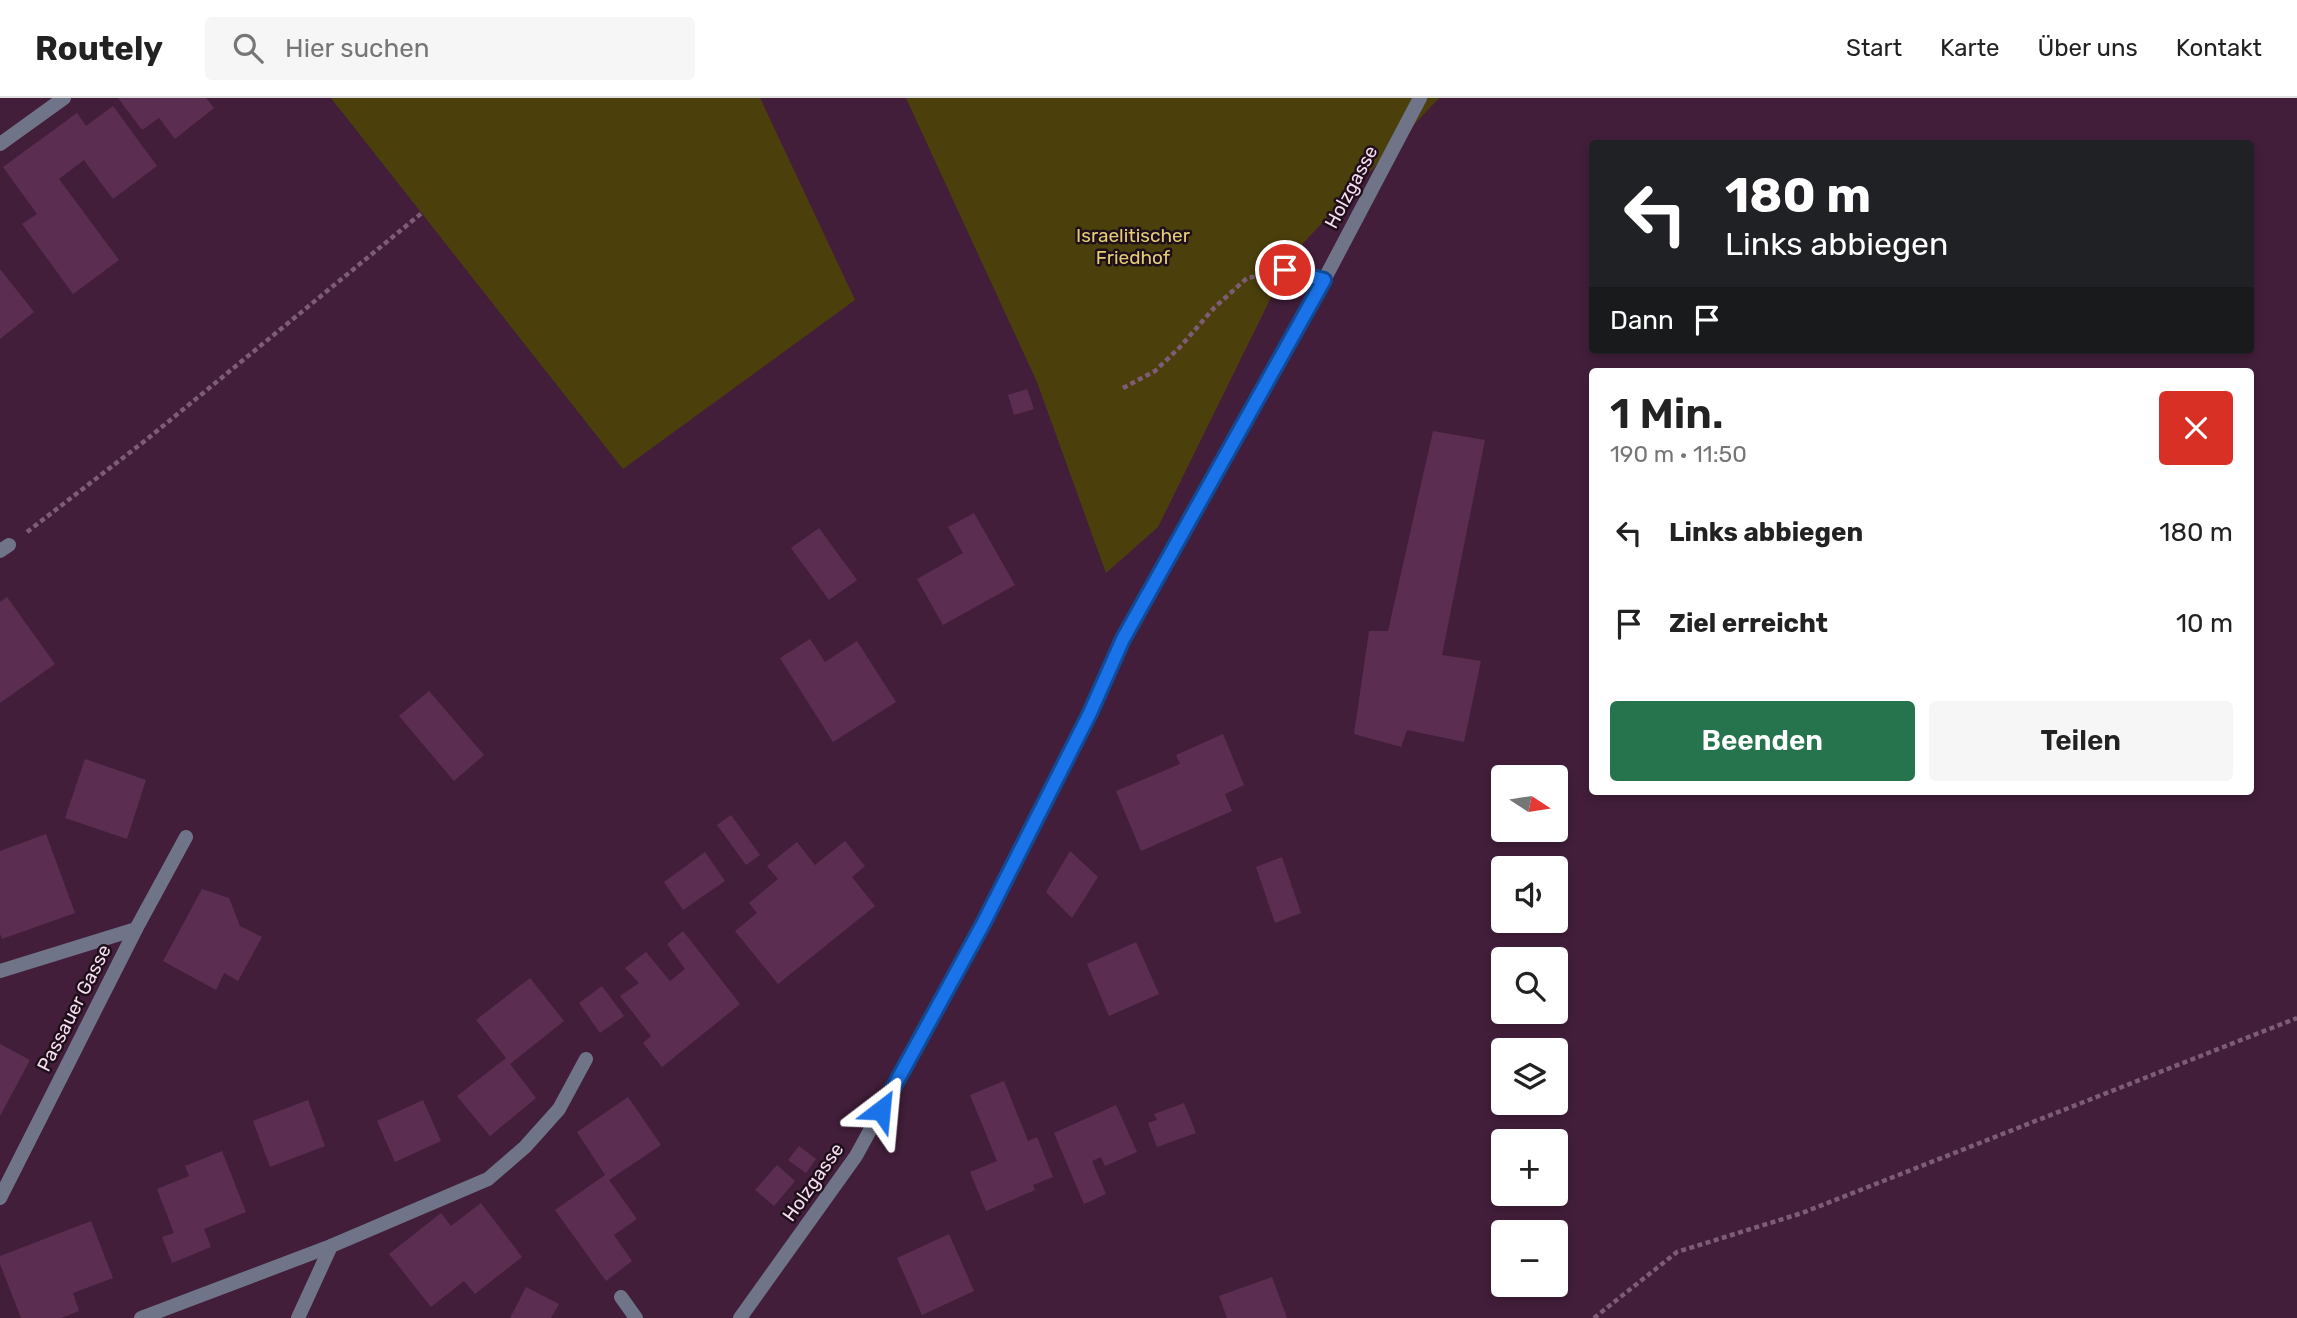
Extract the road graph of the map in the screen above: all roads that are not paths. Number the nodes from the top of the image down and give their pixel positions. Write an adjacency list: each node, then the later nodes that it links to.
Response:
1 (64, 98): 3 (street)
2 (1420, 98): 5 (street, Holzgasse)
3 (0, 144)
4 (1285, 270): 5 (street)
5 (1324, 280): 16 (street, Holzgasse)
6 (186, 837): 7 (street, Passauer Gasse)
7 (136, 929): 8 (street); 10 (street, Passauer Gasse)
8 (0, 971)
9 (586, 1059): 11 (street)
10 (0, 1198)
11 (331, 1246): 13 (street); 14 (street)
12 (621, 1297): 15 (street)
13 (141, 1318)
14 (298, 1318)
15 (636, 1318)
16 (740, 1318)

